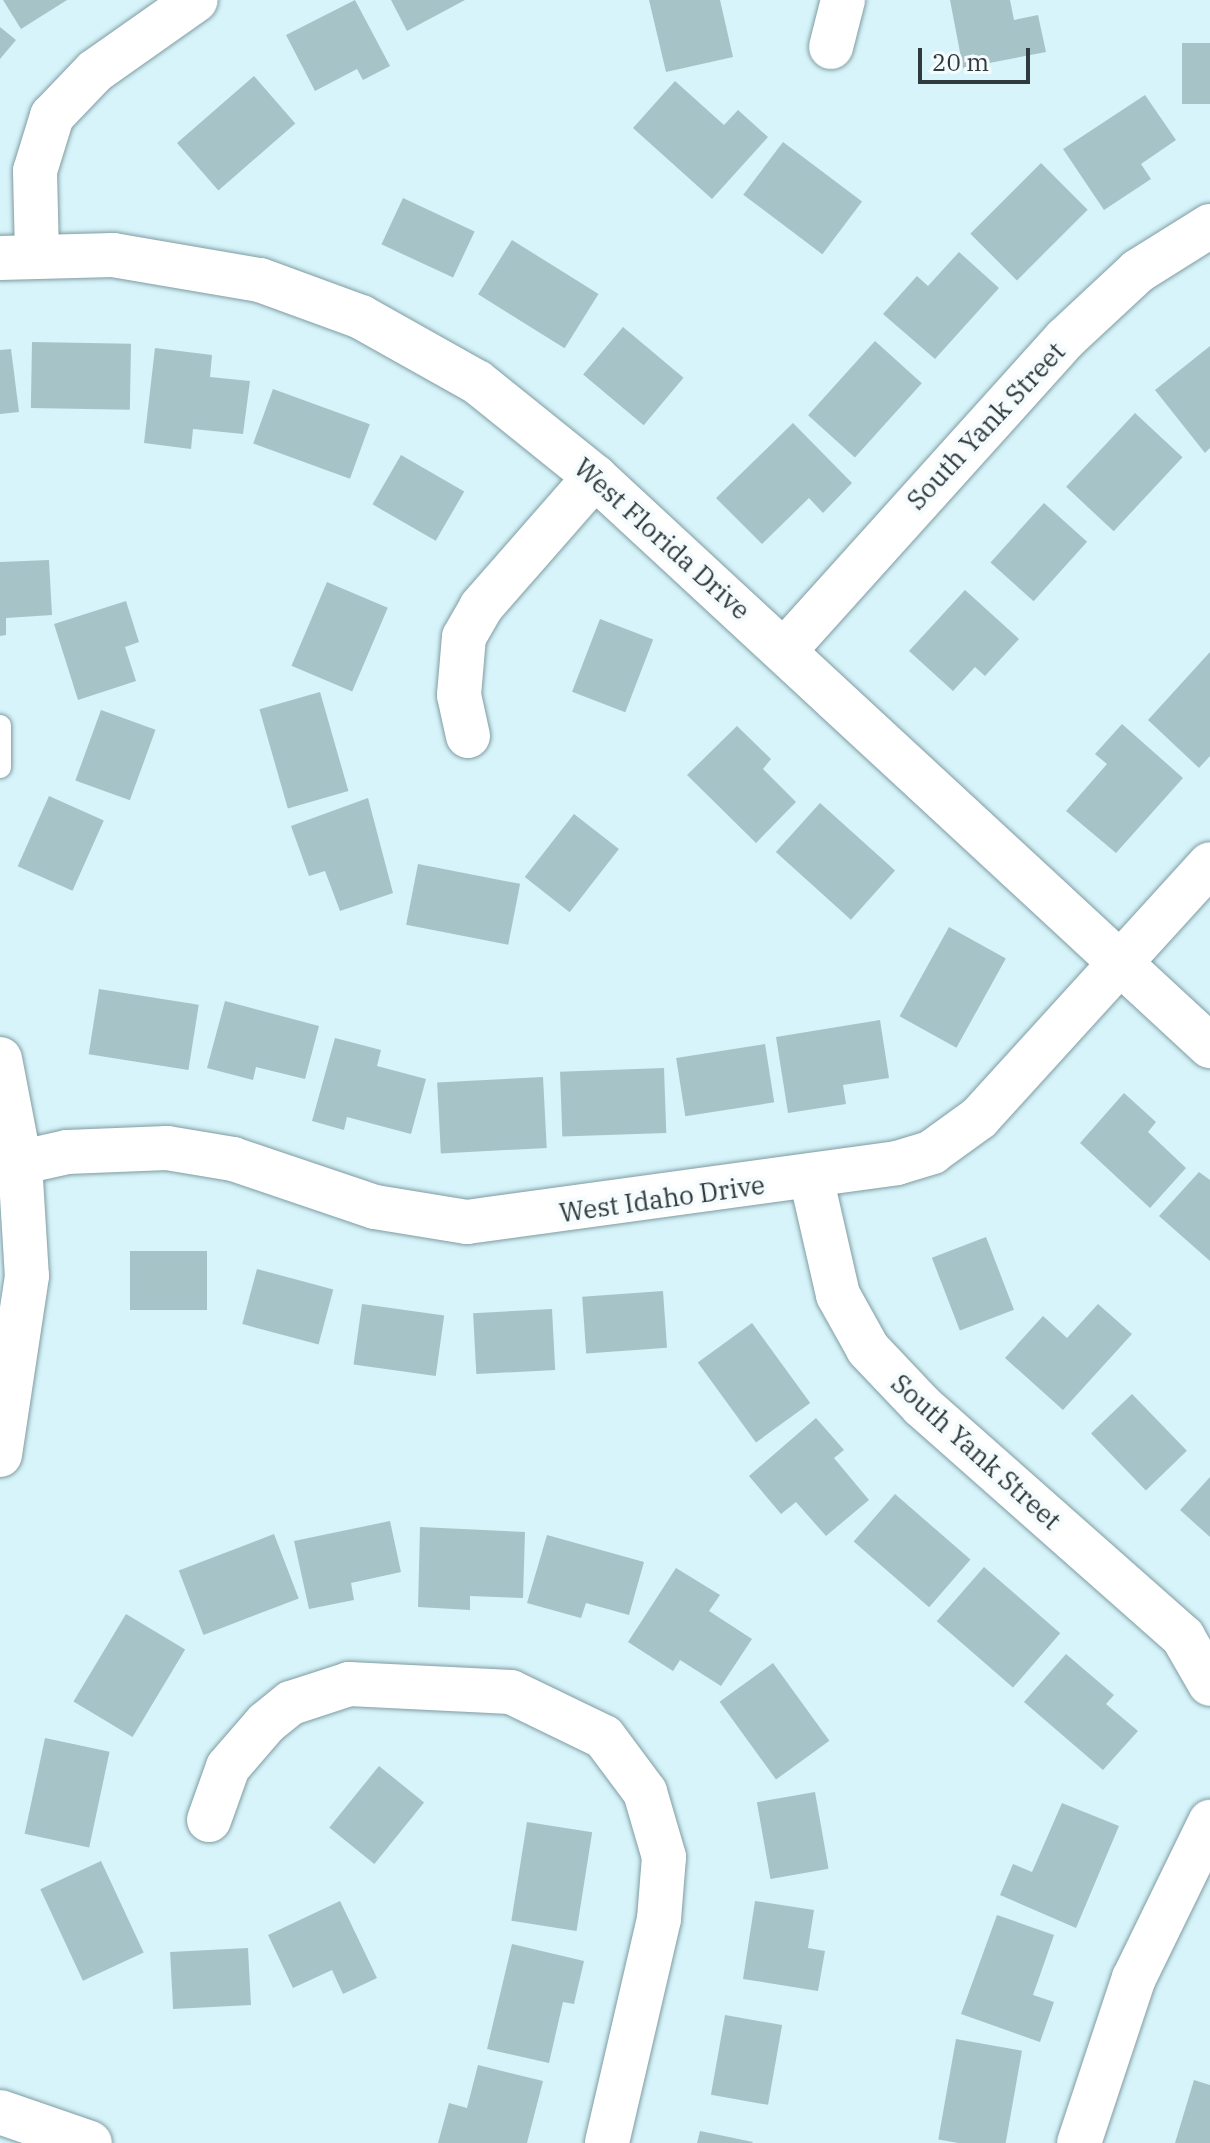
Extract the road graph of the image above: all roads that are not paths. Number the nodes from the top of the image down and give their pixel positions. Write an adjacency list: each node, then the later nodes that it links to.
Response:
1 (196, 0): 5 (street)
2 (843, 0): 3 (street)
3 (831, 47)
4 (1210, 226): 7 (street, South Yank Street)
5 (18, 256): 6 (street, West Florida Drive)
6 (595, 477): 7 (street, West Florida Drive); 9 (street)
7 (784, 651): 12 (street, West Florida Drive)
8 (0, 726): 10 (lane)
9 (468, 736)
10 (0, 767)
11 (1210, 864): 12 (street, West Idaho Drive)
12 (1120, 964): 13 (street, West Florida Drive); 16 (street, West Idaho Drive)
13 (1210, 1046)
14 (0, 1059): 15 (street)
15 (10, 1165): 16 (street, West Idaho Drive); 17 (street)
16 (811, 1177): 18 (street, South Yank Street)
17 (0, 1455)
18 (1210, 1684)
19 (209, 1820): 23 (street)
20 (1210, 1822): 24 (street)
21 (0, 2112): 22 (street)
22 (83, 2142)
23 (607, 2143)
24 (1079, 2143)

